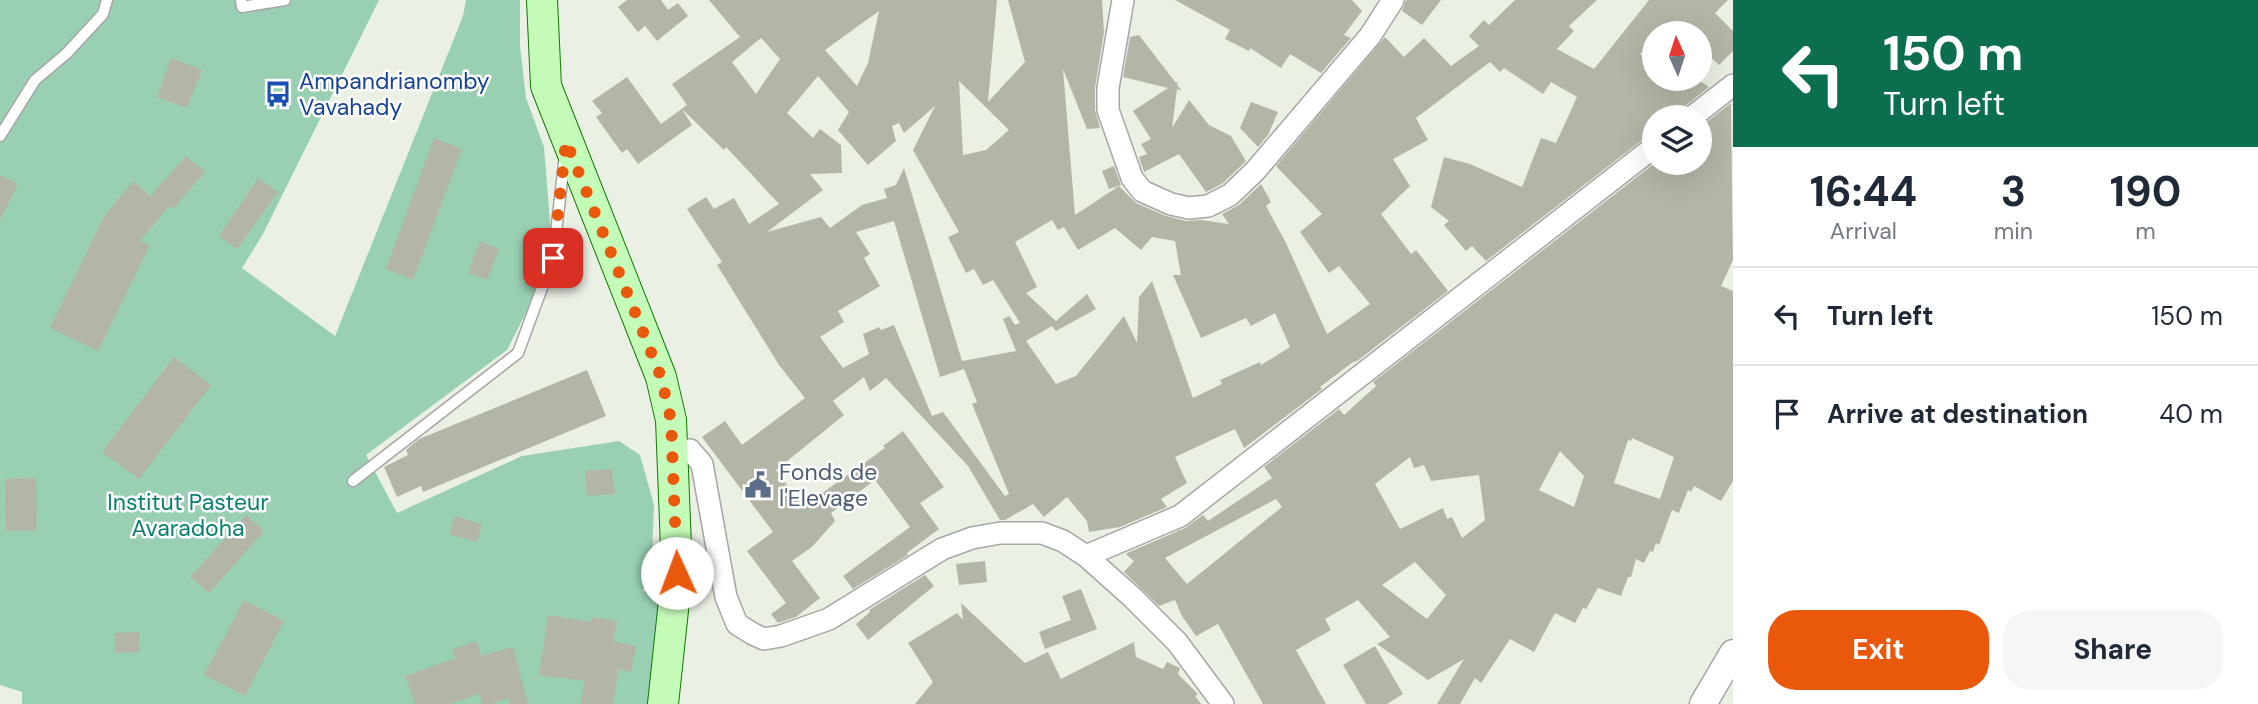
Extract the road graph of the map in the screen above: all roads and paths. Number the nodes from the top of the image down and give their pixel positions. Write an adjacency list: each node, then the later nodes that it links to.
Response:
1 (107, 0): 9 (lane)
2 (240, 0): 3 (lane)
3 (285, 0)
4 (542, 0): 10 (main road)
5 (1123, 0): 6 (street)
6 (1393, 0)
7 (1733, 85): 8 (street)
8 (1707, 105)
9 (0, 136)
10 (566, 141): 12 (main road); 13 (lane)
11 (1642, 156): 14 (street)
12 (673, 451): 14 (street); 16 (main road)
13 (353, 481)
14 (1086, 555): 17 (street)
15 (1733, 653): 18 (street)
16 (663, 704)
17 (1223, 704)
18 (1703, 704)

